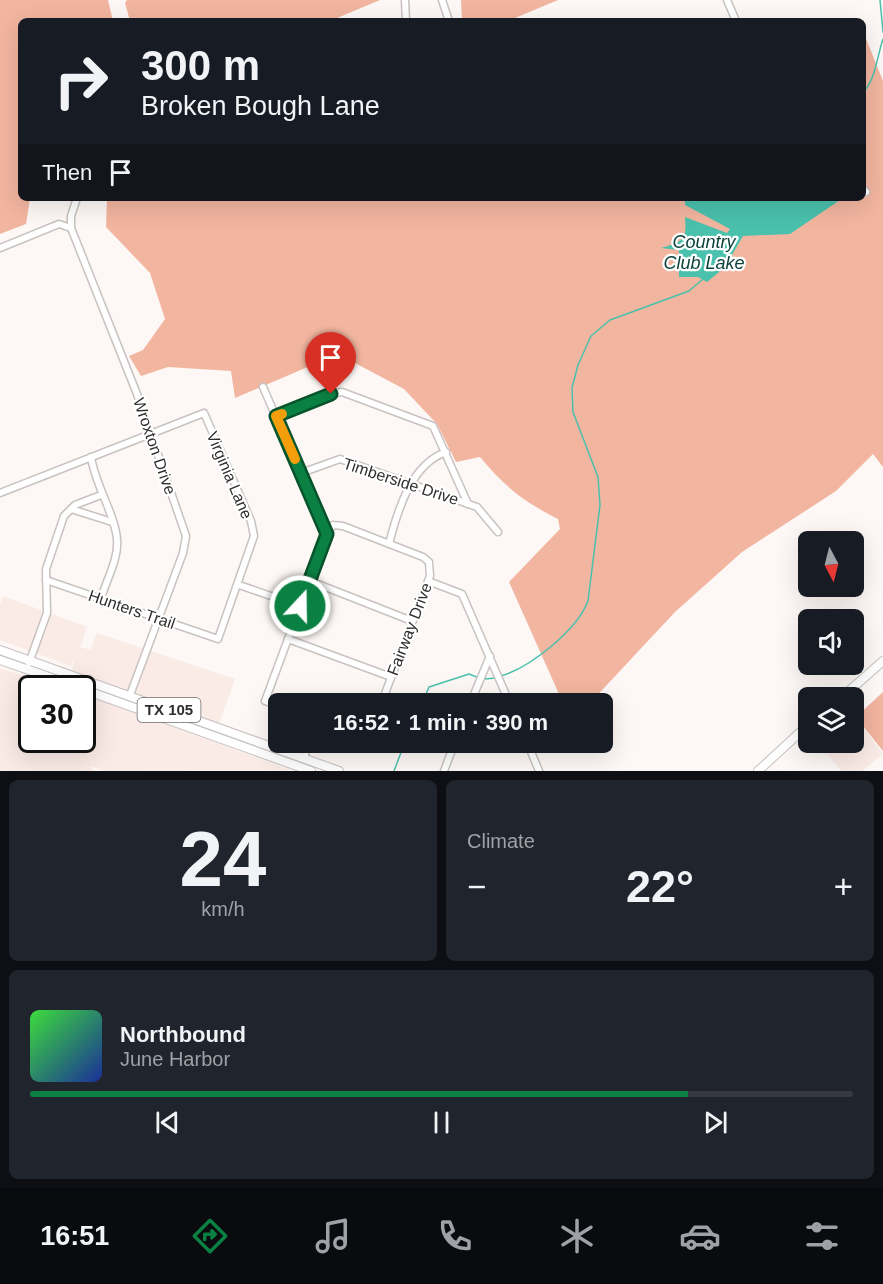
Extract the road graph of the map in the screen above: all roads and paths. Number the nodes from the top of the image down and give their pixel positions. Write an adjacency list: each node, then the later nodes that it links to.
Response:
1 (405, 0): 4 (street)
2 (442, 0): 5 (street)
3 (727, 0): 6 (street)
4 (406, 18)
5 (448, 18)
6 (735, 18)
7 (76, 201): 8 (street)
8 (71, 228): 9 (street); 12 (street, Wroxton Drive)
9 (0, 248)
10 (263, 387): 11 (street)
11 (276, 416): 13 (street); 15 (street)
12 (151, 433): 14 (street); 29 (street, Virginia Lane); 32 (street, Wroxton Drive)
13 (446, 452): 16 (street); 20 (street)
14 (92, 458): 18 (street); 19 (street)
15 (301, 473): 16 (street, Timberside Drive); 24 (street)
16 (410, 484): 20 (street, Timberside Drive); 25 (street)
17 (0, 485): 18 (street)
18 (1, 493)
19 (101, 495): 21 (street); 22 (street)
20 (468, 504): 23 (street)
21 (71, 509): 22 (street); 26 (street)
22 (112, 522): 30 (street)
23 (498, 531)
24 (327, 534): 25 (street); 27 (street)
25 (389, 544): 28 (street, Fairway Drive)
26 (46, 580): 30 (street, Hunters Trail); 39 (street)
27 (310, 581): 31 (street); 33 (street)
28 (428, 581): 33 (street, Fairway Drive); 37 (street)
29 (239, 585): 31 (street); 34 (street, Virginia Lane)
30 (101, 597): 32 (street, Hunters Trail)
31 (300, 606): 35 (street)
32 (159, 618): 34 (street, Hunters Trail); 49 (street, Wroxton Drive)
33 (412, 621): 43 (street, Fairway Drive)
34 (218, 639)
35 (288, 639): 43 (street); 50 (street)
36 (0, 650): 39 (main road, TX 105)
37 (490, 656): 46 (street); 47 (street)
38 (0, 660): 41 (main road, TX 105)
39 (30, 660): 41 (street); 49 (main road, TX 105)
40 (883, 661): 44 (main road)
41 (26, 669): 42 (main road, TX 105)
42 (43, 675)
43 (391, 677): 45 (street, Fairway Drive)
44 (853, 687)
45 (385, 693)
46 (475, 693)
47 (506, 693)
48 (98, 695): 51 (main road); 52 (main road, TX 105)
49 (130, 696): 51 (main road, TX 105)
50 (268, 702)
51 (160, 706): 54 (main road, TX 105)
52 (198, 730): 54 (main road); 55 (main road, TX 105)
53 (798, 734): 64 (main road)
54 (245, 738): 59 (main road, TX 105)
55 (259, 752): 59 (main road); 60 (main road, TX 105)
56 (306, 753): 59 (street)
57 (450, 753): 62 (street)
58 (532, 753): 63 (street)
59 (304, 758): 61 (main road, TX 105)
60 (311, 771)
61 (339, 771)
62 (444, 771)
63 (539, 771)
64 (758, 771)

